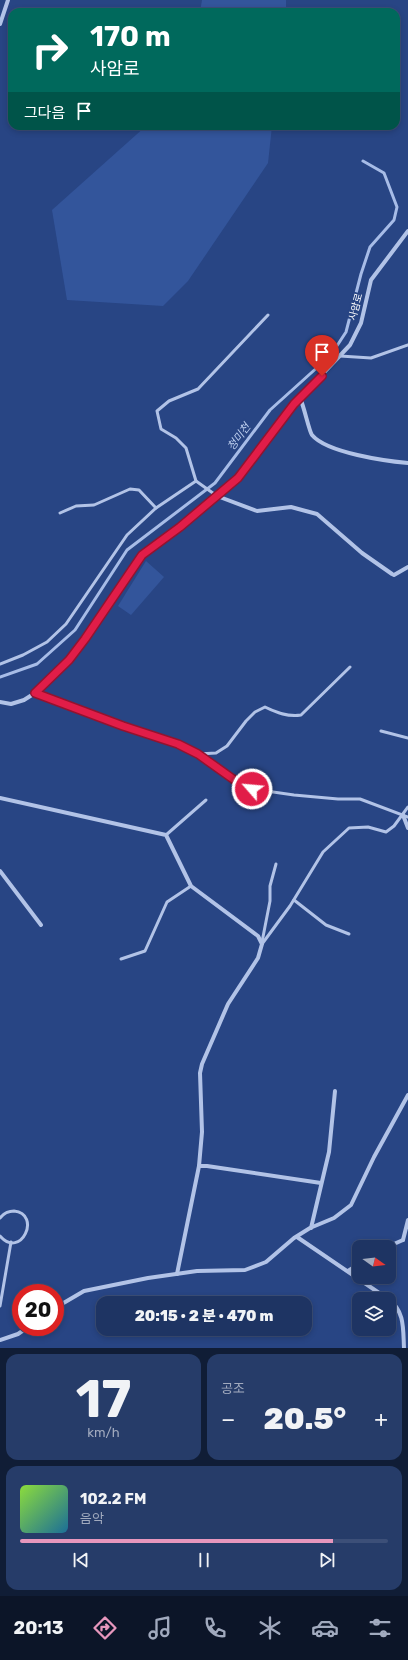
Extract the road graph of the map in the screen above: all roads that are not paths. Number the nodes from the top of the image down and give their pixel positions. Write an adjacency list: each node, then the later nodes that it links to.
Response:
1 (8, 0): 2 (street)
2 (0, 24)
3 (408, 231): 6 (street, 사암로)
4 (268, 315): 9 (lane)
5 (408, 345): 6 (lane)
6 (340, 356): 7 (street, 사암로)
7 (300, 398): 8 (street); 10 (street, 사암로)
8 (408, 463)
9 (196, 481): 10 (lane); 11 (lane)
10 (217, 496): 13 (street); 16 (street, 사암로)
11 (156, 508): 12 (lane); 14 (lane)
12 (60, 513)
13 (408, 567)
14 (0, 664)
15 (350, 667): 20 (lane)
16 (35, 693): 17 (street, 사암로); 20 (lane)
17 (0, 702)
18 (381, 731): 19 (lane)
19 (408, 738)
20 (198, 754): 24 (lane)
21 (0, 798): 26 (street)
22 (206, 800): 26 (lane)
23 (408, 807): 24 (lane)
24 (406, 816): 25 (street); 30 (lane)
25 (408, 828)
26 (166, 835): 29 (street)
27 (276, 864): 33 (lane)
28 (0, 871): 31 (street)
29 (191, 886): 33 (street); 34 (lane)
30 (294, 900): 32 (lane); 33 (lane)
31 (41, 925)
32 (349, 934)
33 (262, 944): 37 (street)
34 (121, 959)
35 (336, 1091): 38 (street)
36 (408, 1095): 41 (street)
37 (199, 1166): 38 (street); 50 (street)
38 (321, 1183): 41 (street)
39 (0, 1218): 45 (lane)
40 (408, 1220): 44 (street)
41 (311, 1228): 43 (street)
42 (0, 1236): 45 (lane)
43 (297, 1237): 49 (street); 50 (street)
44 (403, 1240): 46 (street); 47 (street)
45 (11, 1242): 53 (lane)
46 (396, 1243)
47 (408, 1243)
48 (352, 1268): 49 (street)
49 (348, 1271): 51 (street)
50 (177, 1274): 52 (street)
51 (377, 1292)
52 (64, 1302)
53 (0, 1306)
54 (396, 1306): 57 (street)
55 (12, 1336): 56 (street)
56 (0, 1340)
57 (404, 1348)

